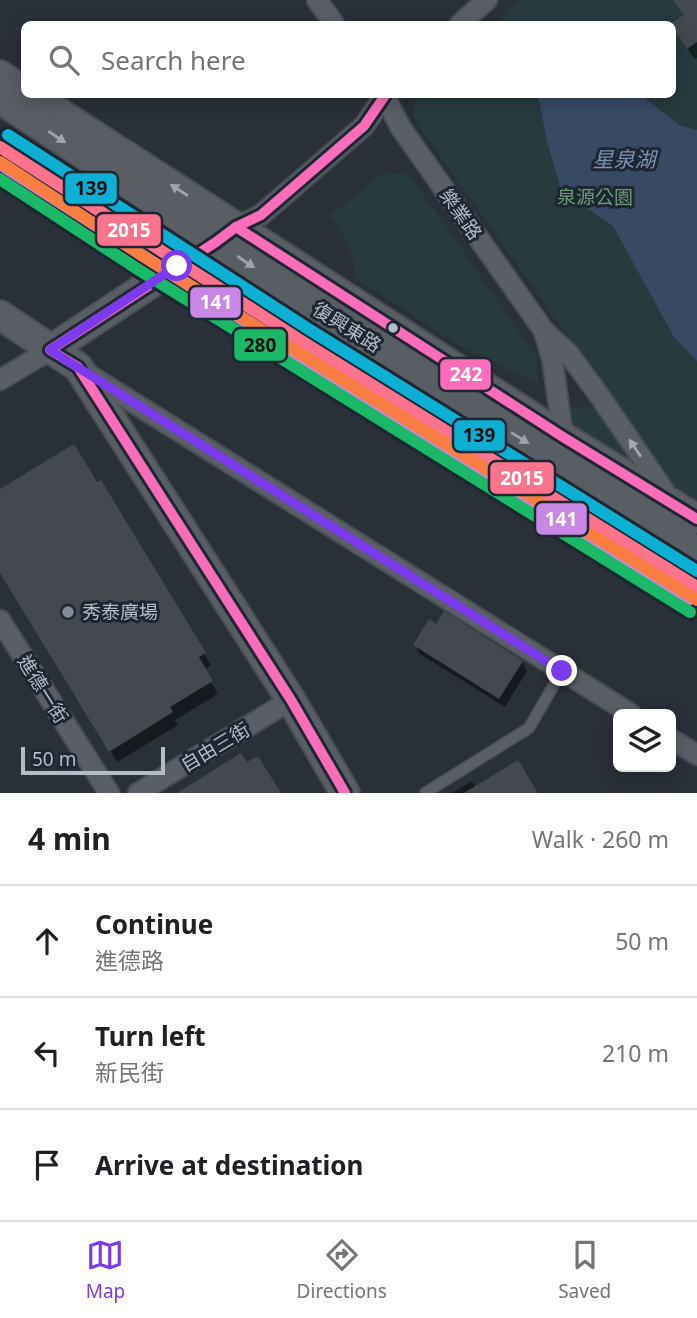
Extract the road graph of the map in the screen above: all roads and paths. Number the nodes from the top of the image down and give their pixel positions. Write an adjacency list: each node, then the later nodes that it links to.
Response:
1 (317, 0): 3 (street)
2 (487, 0): 4 (street)
3 (332, 21)
4 (463, 21)
5 (0, 75): 6 (street)
6 (21, 89)
7 (36, 98): 11 (street, 復興東路, one-way to 7)
8 (382, 98): 11 (street)
9 (386, 98): 13 (street, 樂業路)
10 (0, 99): 11 (street, 復興東路, one-way to 11)
11 (226, 235): 14 (street); 17 (street, 復興東路); 18 (street, 復興東路, one-way to 18)
12 (0, 315): 14 (street)
13 (544, 331): 17 (street, 樂業路); 19 (street, 樂業路, one-way to 13)
14 (50, 350): 15 (street); 16 (street)
15 (78, 368): 23 (street); 24 (street)
16 (1, 379)
17 (563, 437): 18 (street, 樂業路); 19 (street, 復興東路)
18 (569, 468): 21 (street, 復興東路)
19 (673, 505): 20 (street, 復興東路)
20 (697, 519)
21 (697, 552)
22 (0, 620): 28 (street, 進德一街)
23 (562, 671): 25 (street); 31 (lane)
24 (291, 700): 29 (street, 自由三街); 30 (street)
25 (623, 709)
26 (676, 742): 27 (street)
27 (697, 755)
28 (109, 793)
29 (138, 793)
30 (345, 793)
31 (425, 793)

